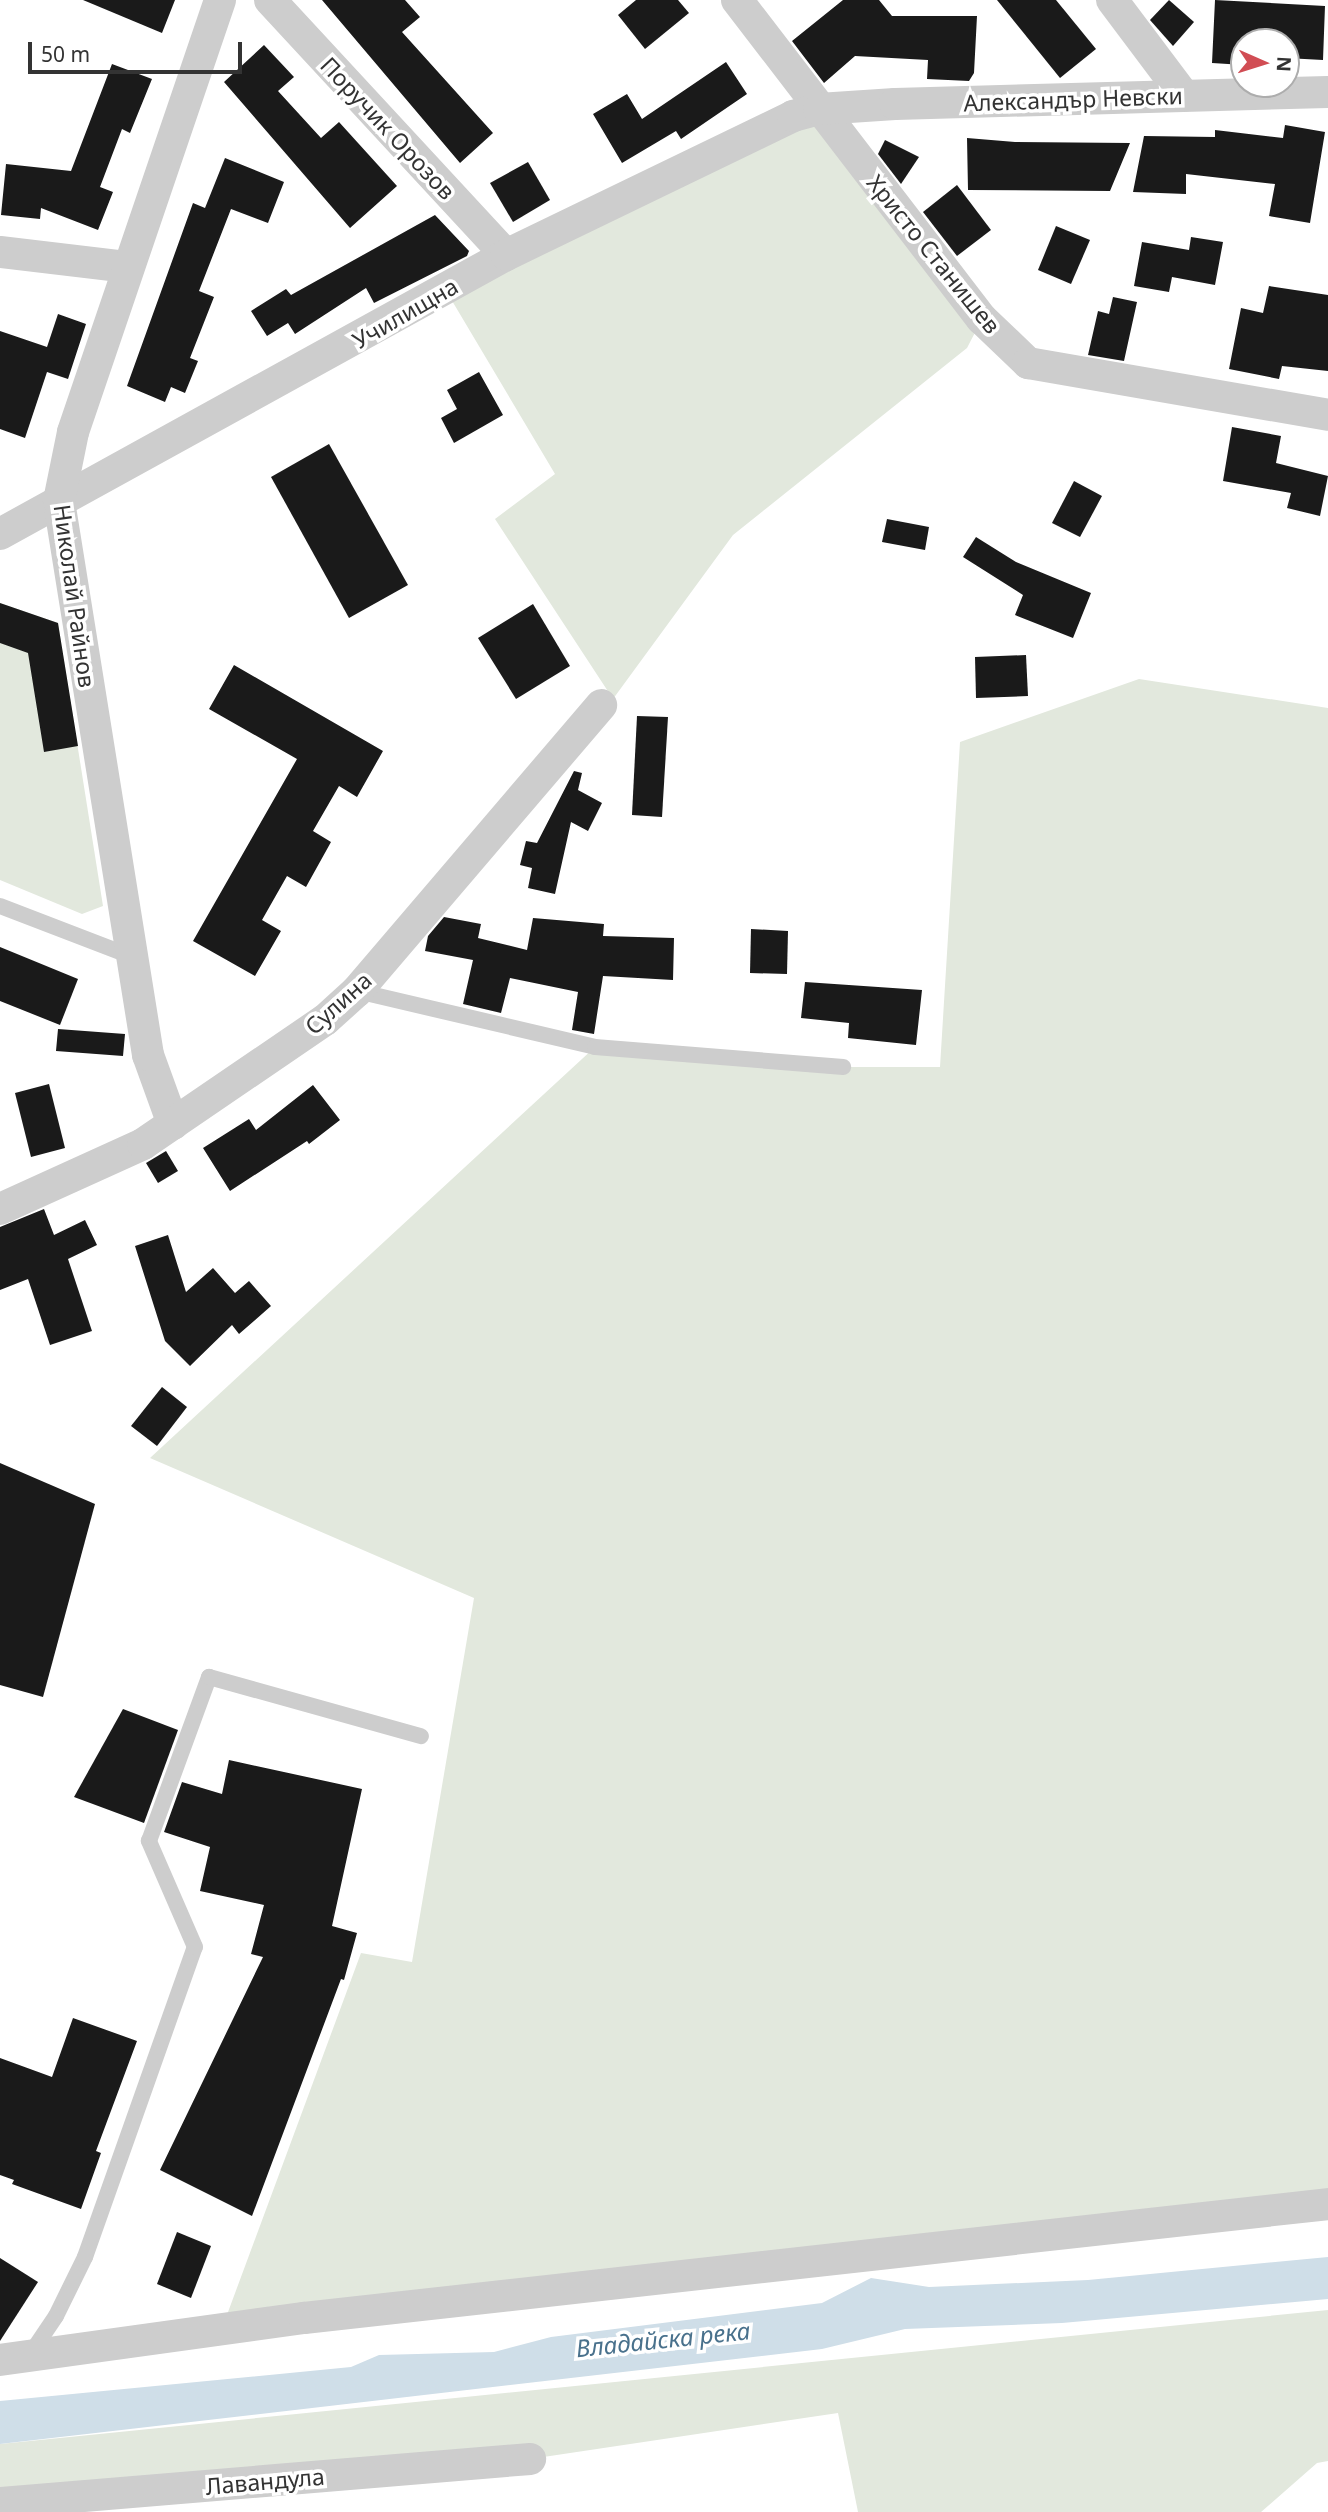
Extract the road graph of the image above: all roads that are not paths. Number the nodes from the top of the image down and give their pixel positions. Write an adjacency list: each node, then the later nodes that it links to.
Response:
1 (219, 0): 10 (street, Николай Райнов)
2 (270, 0): 9 (street, Поручик Орозов)
3 (737, 0): 7 (street, Христо Станишев)
4 (1112, 0): 6 (street)
5 (1328, 92): 6 (street, Александър Невски)
6 (1184, 96): 7 (street, Александър Невски)
7 (819, 109): 9 (street, Училищна); 11 (street, Христо Станишев)
8 (0, 252): 10 (street)
9 (506, 255): 12 (street, Училищна)
10 (128, 267): 12 (street, Николай Райнов)
11 (1328, 415)
12 (59, 501): 13 (street, Училищна); 16 (street, Николай Райнов)
13 (0, 534)
14 (601, 705): 17 (street, Сулина)
15 (0, 906): 16 (lane)
16 (133, 957): 19 (street, Николай Райнов)
17 (357, 991): 18 (lane); 19 (street, Сулина)
18 (843, 1068)
19 (173, 1124): 20 (street, Сулина)
20 (0, 1209)
21 (421, 1736): 23 (lane)
22 (1328, 2204): 23 (street)
23 (14, 2359)
24 (530, 2459): 25 (street, Лавандула)
25 (0, 2503)

